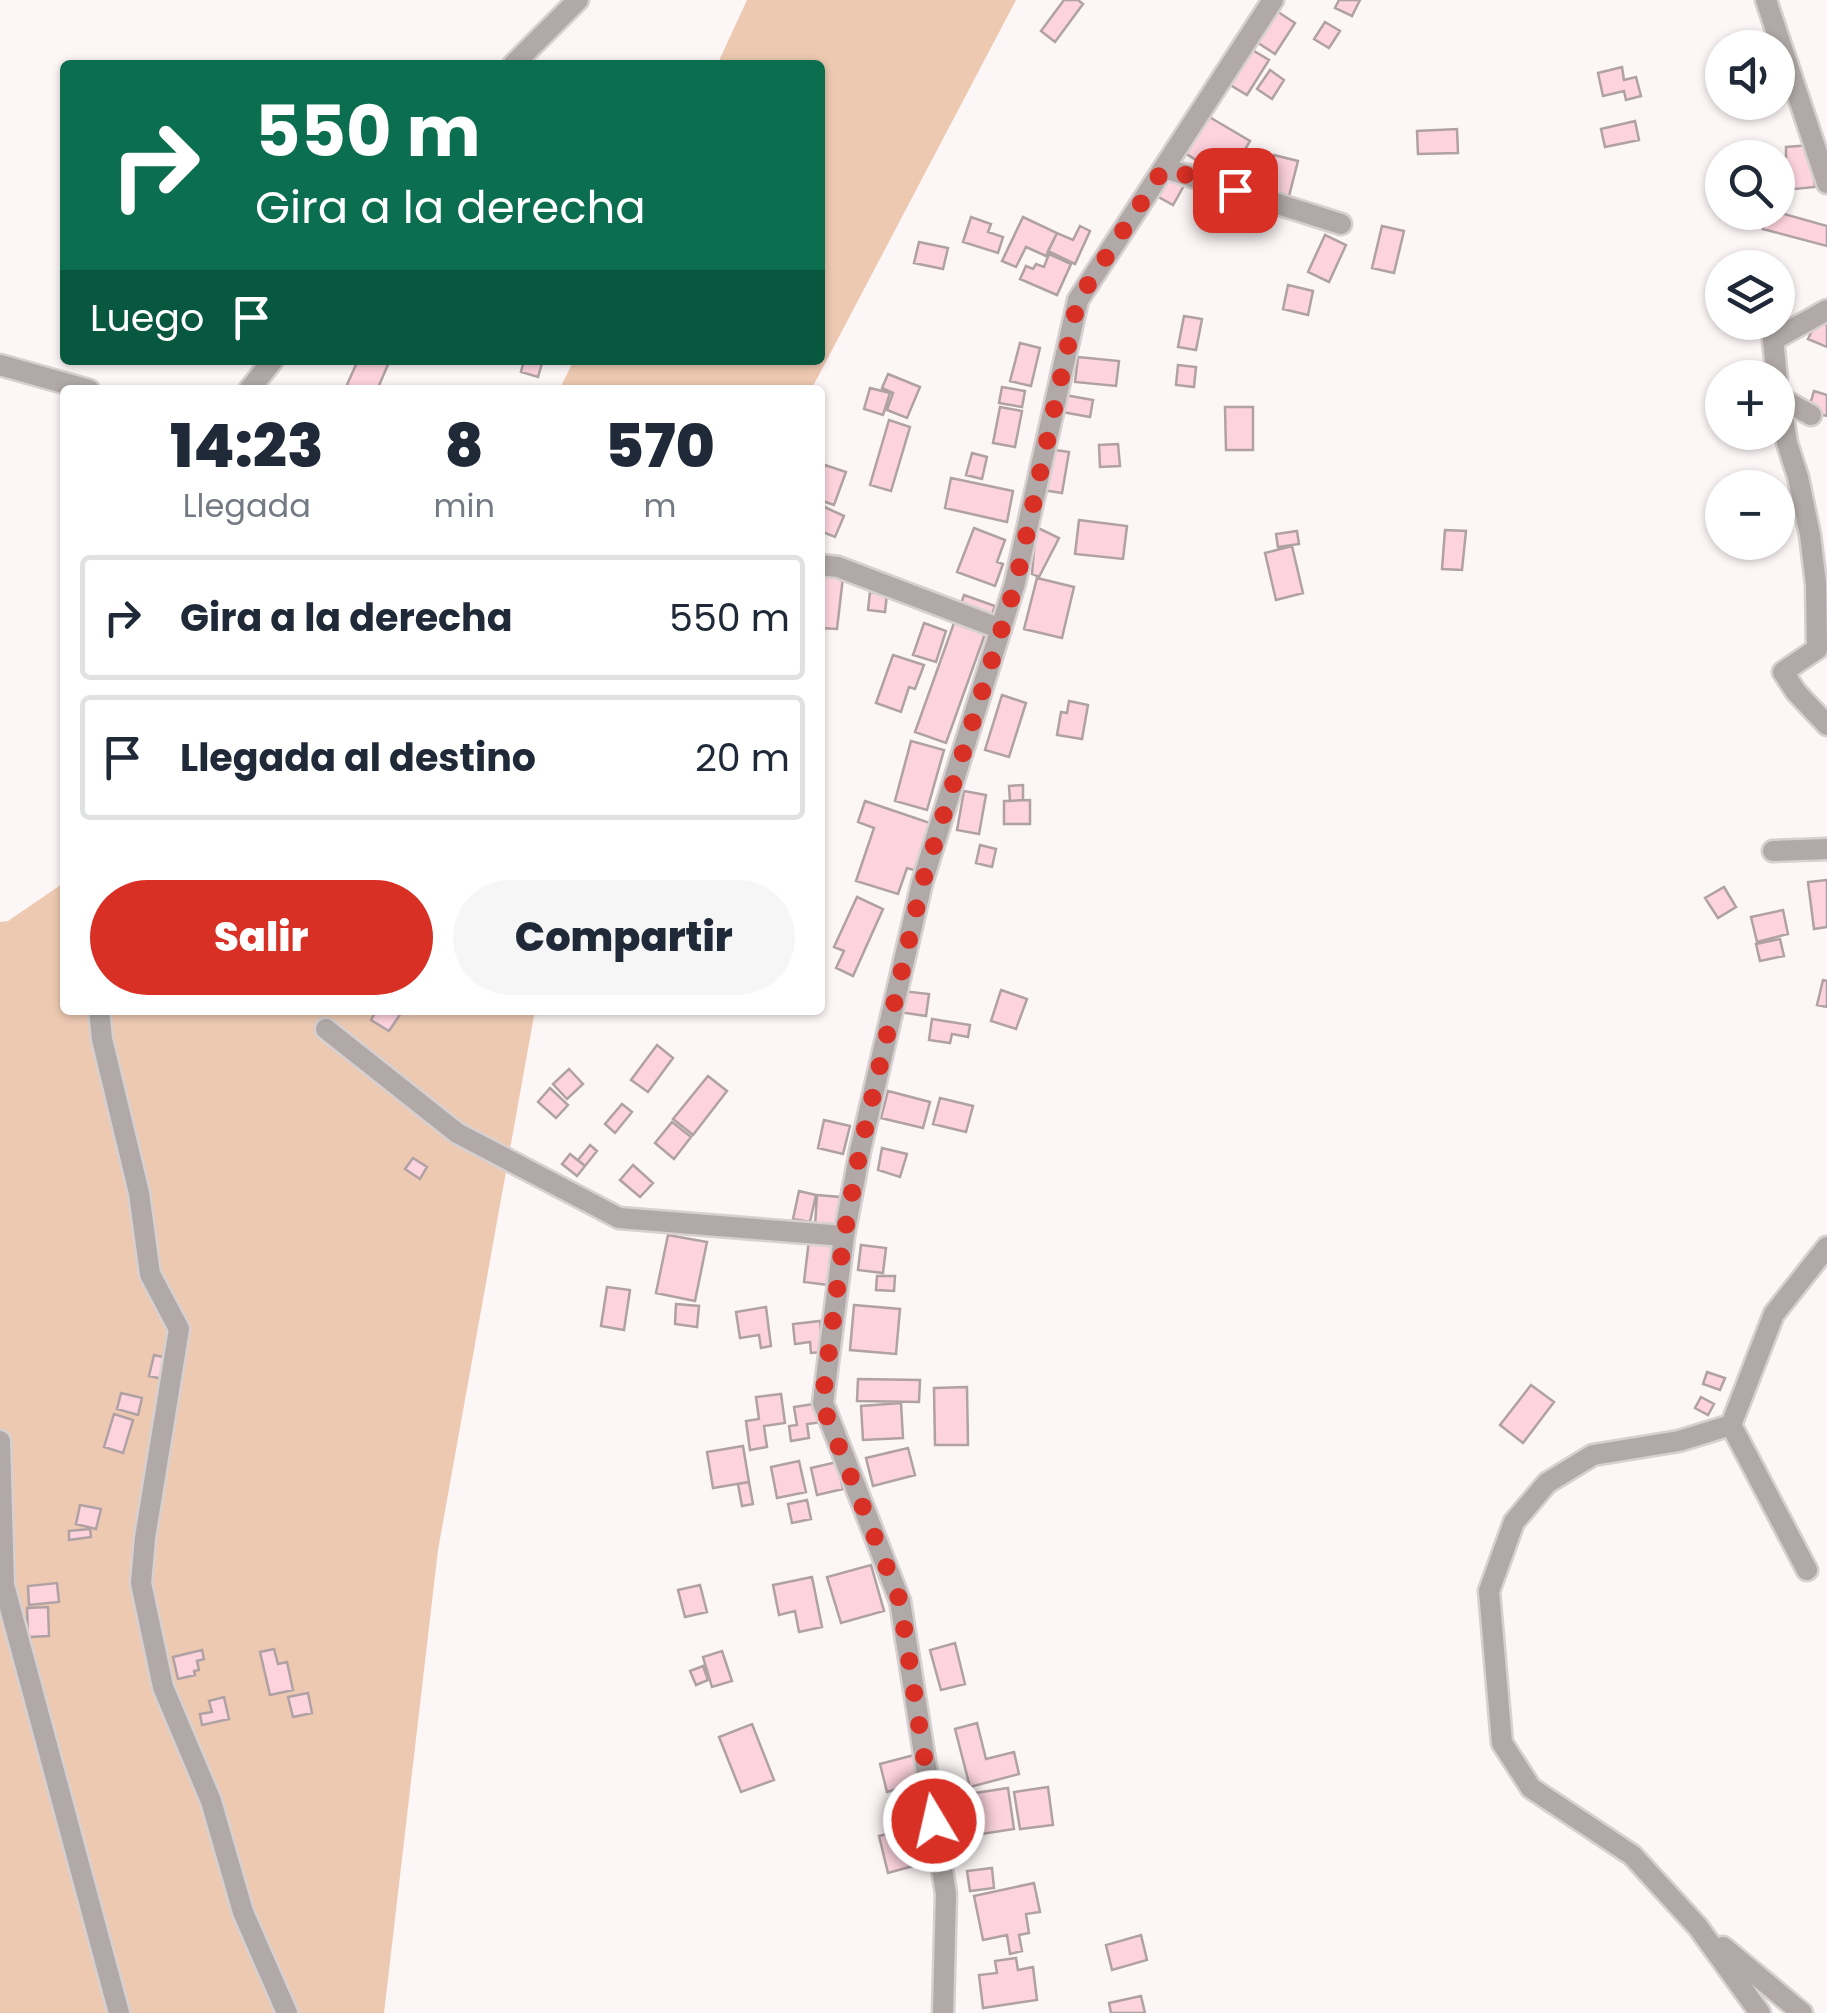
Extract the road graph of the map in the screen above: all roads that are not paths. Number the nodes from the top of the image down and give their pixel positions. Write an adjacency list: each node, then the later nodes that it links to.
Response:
1 (578, 0): 4 (street)
2 (1273, 0): 5 (street)
3 (1766, 0): 6 (street)
4 (518, 60)
5 (1164, 168): 7 (street); 18 (street)
6 (1827, 184)
7 (1341, 224)
8 (1827, 310): 9 (street)
9 (1775, 360)
10 (0, 364): 12 (street)
11 (269, 365): 13 (street)
12 (73, 385)
13 (253, 385)
14 (1795, 400): 15 (street)
15 (1811, 415)
16 (1789, 450): 19 (street)
17 (825, 565): 18 (street)
18 (1001, 629): 24 (street)
19 (1827, 725)
20 (1827, 849): 21 (street)
21 (1773, 851)
22 (100, 1015): 31 (street)
23 (326, 1029): 24 (street)
24 (844, 1236): 32 (street)
25 (1827, 1247): 26 (street)
26 (1731, 1426): 28 (street); 29 (street)
27 (0, 1440): 30 (street)
28 (1806, 1570)
29 (1698, 1927): 33 (street); 34 (street)
30 (119, 2013)
31 (287, 2013)
32 (943, 2013)
33 (1760, 2013)
34 (1802, 2013)

